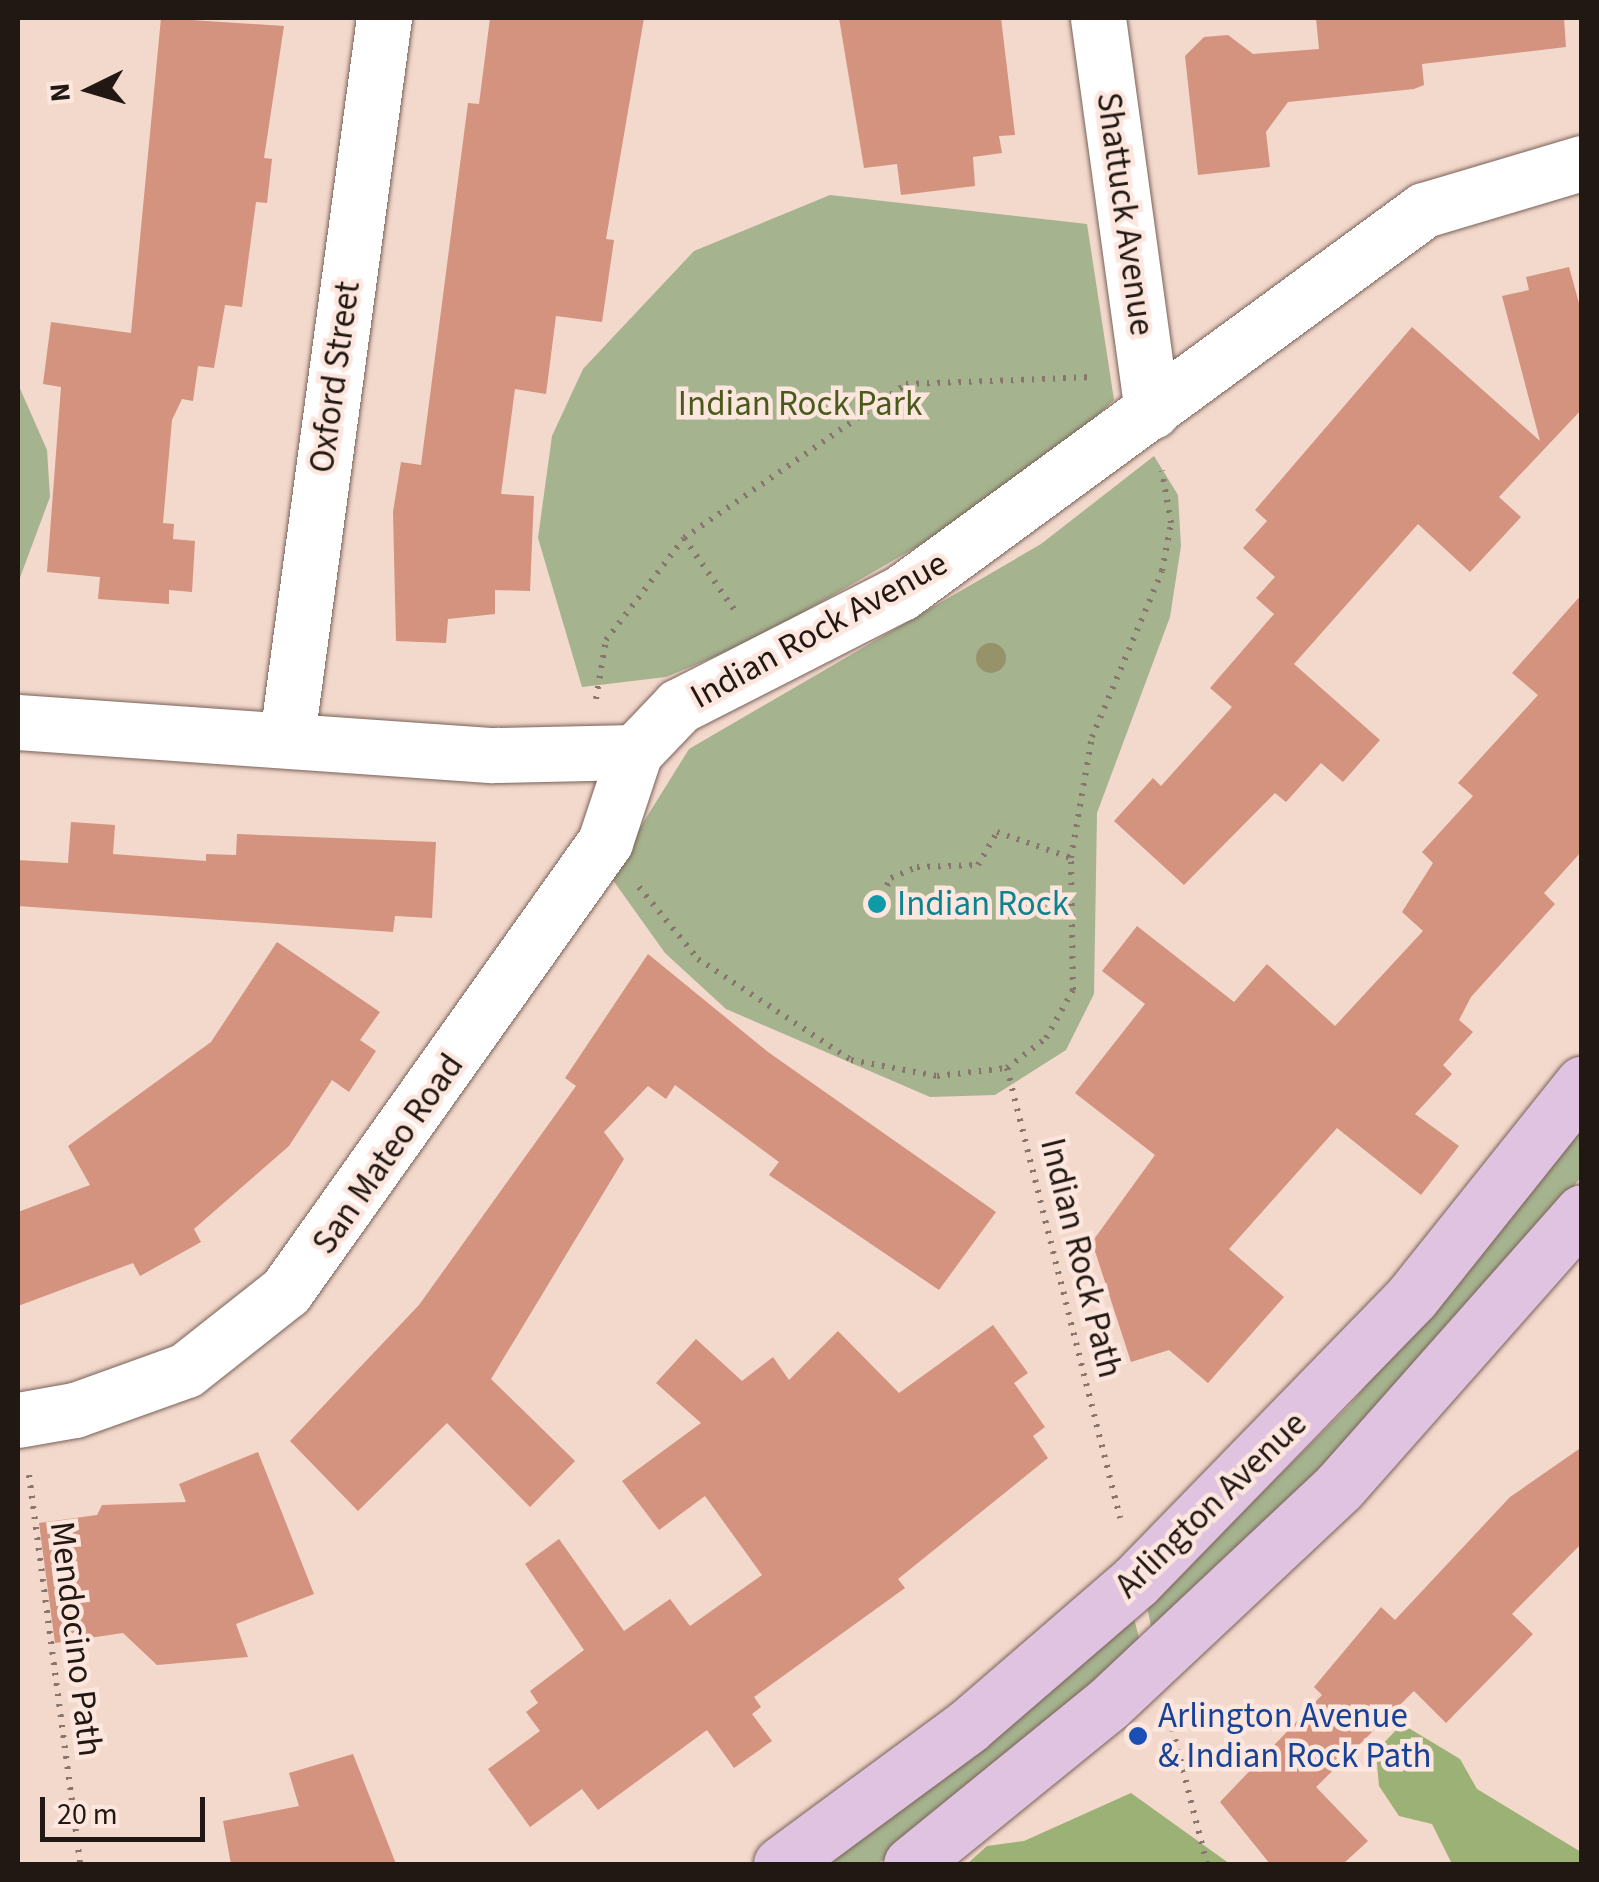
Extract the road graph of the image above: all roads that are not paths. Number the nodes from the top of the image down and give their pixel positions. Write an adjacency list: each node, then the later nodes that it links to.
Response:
1 (384, 18): 6 (street, Oxford Street)
2 (1098, 18): 4 (street, Shattuck Avenue)
3 (1582, 163): 4 (street, Indian Rock Avenue)
4 (1152, 411): 7 (street, Indian Rock Avenue)
5 (18, 722): 6 (street)
6 (288, 738): 7 (street)
7 (611, 753): 10 (street, San Mateo Road)
8 (1582, 1084): 11 (main road, Arlington Avenue)
9 (1582, 1212): 12 (main road)
10 (20, 1420)
11 (780, 1864)
12 (911, 1864)

